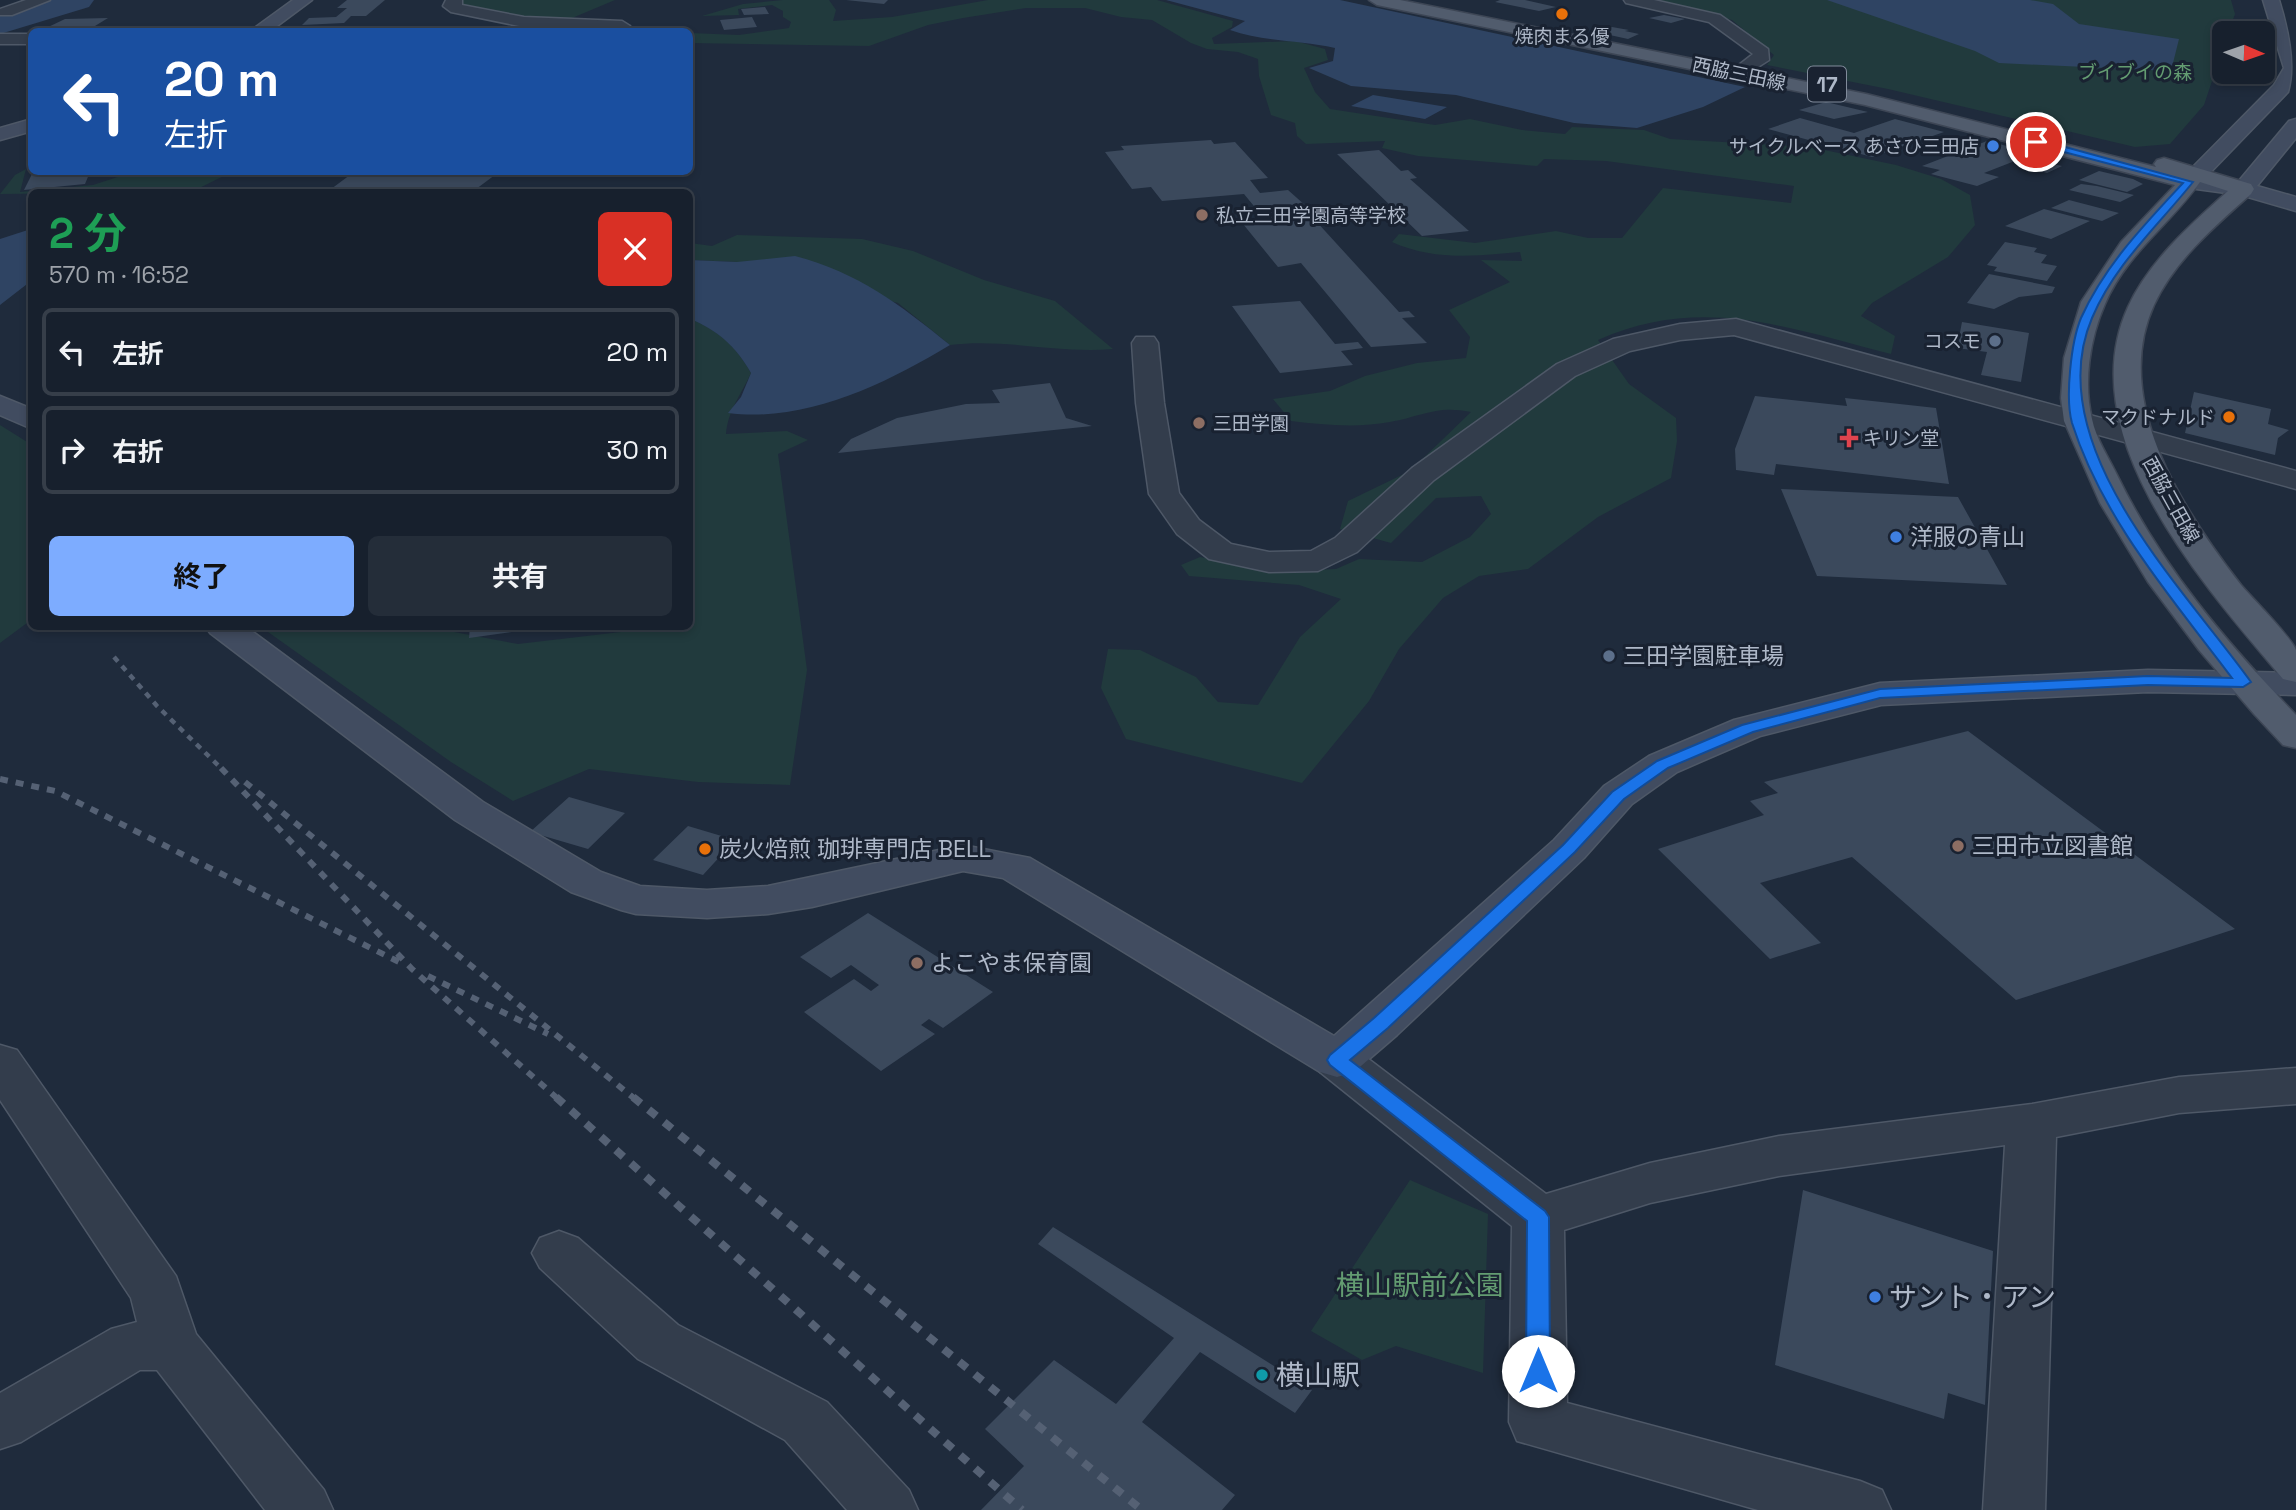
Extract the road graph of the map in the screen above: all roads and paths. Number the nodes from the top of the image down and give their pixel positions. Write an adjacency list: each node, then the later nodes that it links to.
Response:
1 (30, 0): 9 (street)
2 (42, 0): 9 (street)
3 (304, 0): 11 (street)
4 (454, 0): 10 (street)
5 (1377, 0): 19 (main road, 西脇三田線 / 17)
6 (1405, 0): 15 (main road, 西脇三田線 / 17)
7 (1632, 0): 15 (street)
8 (2271, 0): 14 (street)
9 (3, 13)
10 (622, 26)
11 (263, 28)
12 (0, 39): 13 (street)
13 (28, 39)
14 (2294, 66): 19 (street)
15 (1744, 68): 19 (main road, 西脇三田線 / 17)
16 (2296, 124): 20 (street)
17 (28, 126): 18 (street)
18 (0, 134)
19 (2194, 178): 20 (street); 25 (main road)
20 (2243, 189): 21 (street); 26 (main road, 西脇三田線)
21 (2296, 204)
22 (1145, 343): 25 (street)
23 (0, 404): 24 (street)
24 (28, 419)
25 (2077, 420): 26 (street); 30 (main road)
26 (2137, 437): 27 (street); 29 (main road, 西脇三田線)
27 (2296, 480)
28 (227, 630): 33 (street)
29 (2296, 671)
30 (2243, 682): 31 (street); 32 (main road); 33 (street)
31 (2296, 684)
32 (2296, 737)
33 (1337, 1060): 37 (street)
34 (0, 1062): 39 (street)
35 (2296, 1086): 36 (street)
36 (2032, 1123): 37 (street); 44 (street)
37 (1538, 1217): 43 (street)
38 (559, 1253): 42 (street)
39 (171, 1345): 40 (street); 41 (street)
40 (0, 1423)
41 (302, 1510)
42 (887, 1510)
43 (1860, 1510)
44 (2014, 1510)

